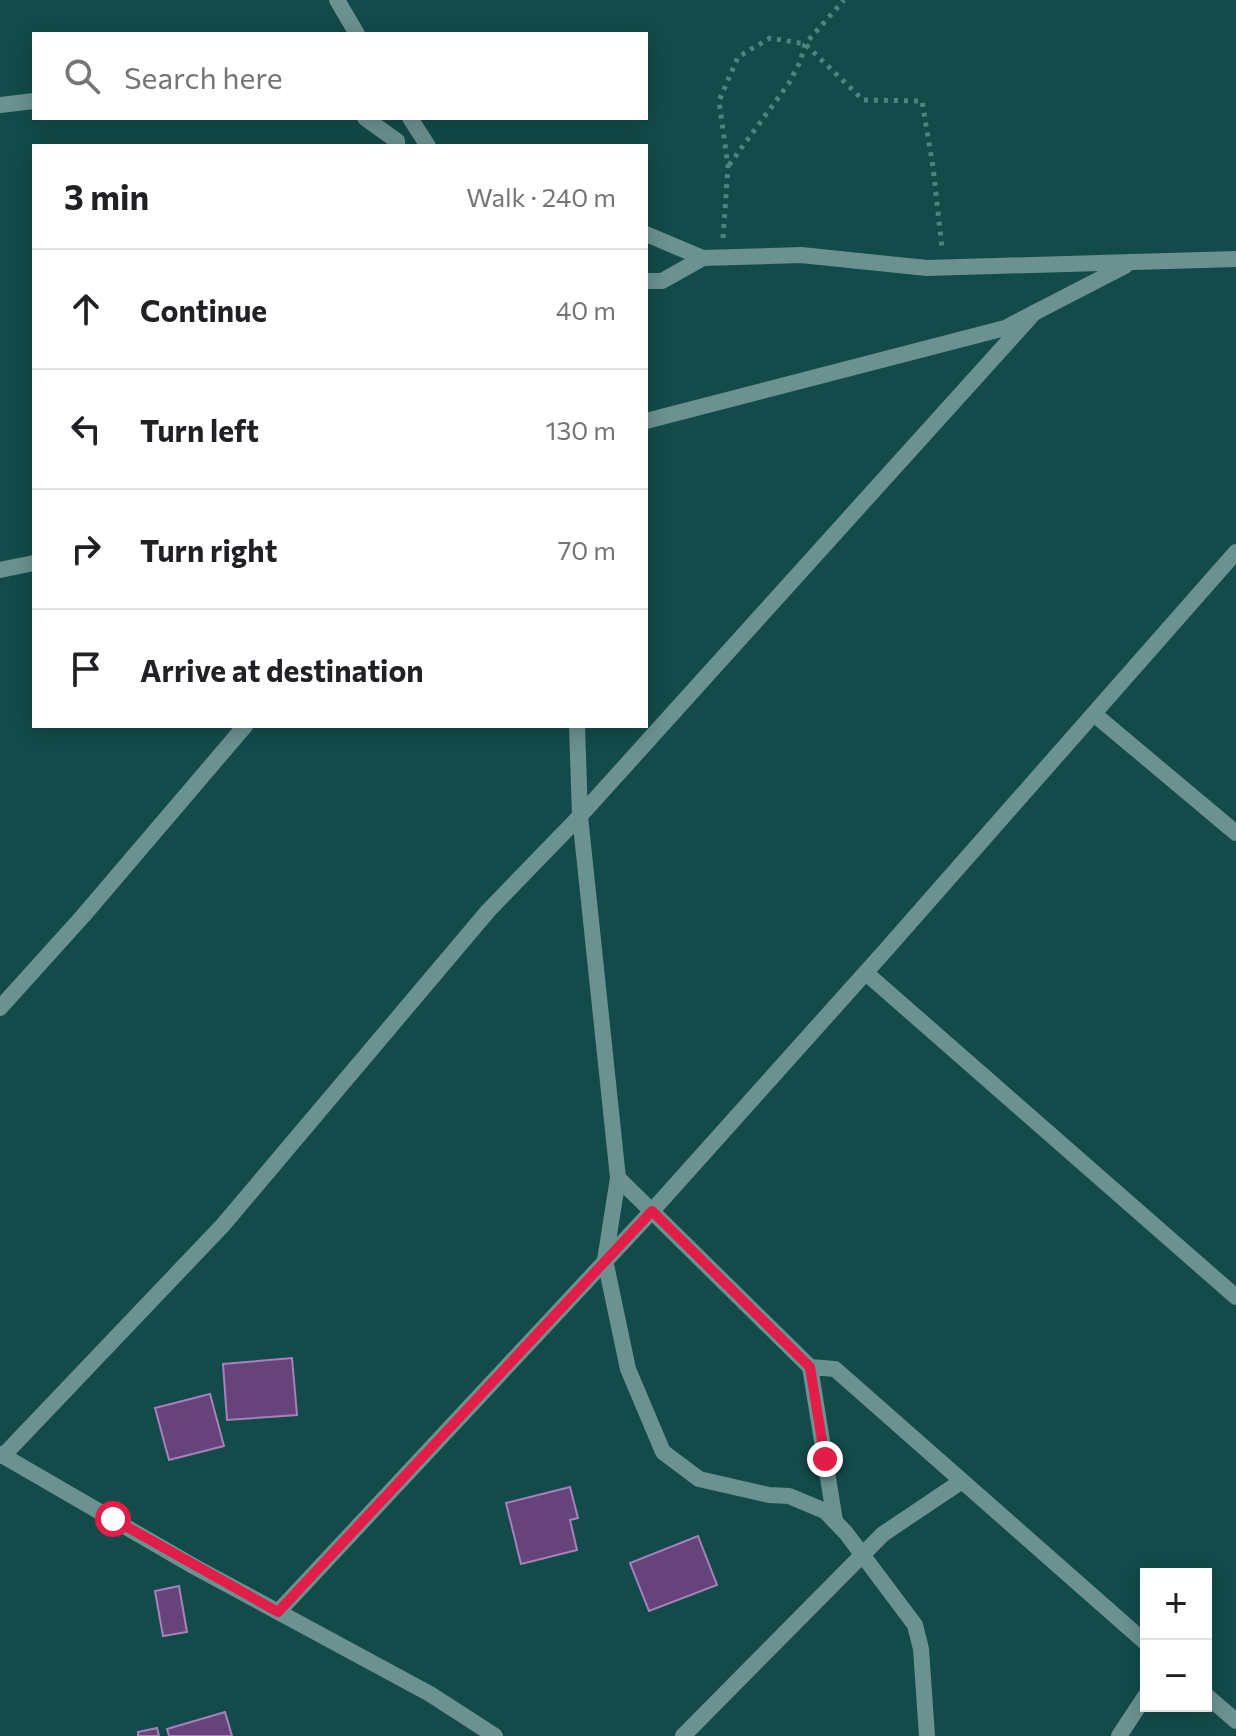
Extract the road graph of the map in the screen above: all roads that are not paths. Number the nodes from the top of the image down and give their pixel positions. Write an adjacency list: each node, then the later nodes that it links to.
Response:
1 (337, 0): 2 (street)
2 (356, 32)
3 (32, 101): 4 (street)
4 (0, 105)
5 (367, 120): 7 (street)
6 (419, 132): 7 (street)
7 (397, 144)
8 (648, 235): 9 (street)
9 (703, 258): 11 (street); 12 (street)
10 (1236, 259): 11 (street)
11 (1131, 263): 13 (street)
12 (648, 281)
13 (1034, 313): 14 (street); 21 (street)
14 (648, 420)
15 (1236, 552): 18 (street)
16 (32, 563): 17 (street)
17 (0, 570)
18 (1094, 714): 22 (street); 23 (street)
19 (243, 728): 24 (street)
20 (577, 728): 21 (street)
21 (580, 816): 25 (street); 30 (street)
22 (1236, 833)
23 (866, 973): 26 (street); 28 (street)
24 (0, 1008)
25 (618, 1178): 26 (street); 27 (street)
26 (652, 1211): 27 (street); 29 (street)
27 (605, 1260): 32 (street); 34 (street)
28 (1236, 1297)
29 (810, 1367): 31 (street); 32 (street)
30 (2, 1455): 34 (street)
31 (962, 1481): 33 (street); 35 (street)
32 (835, 1521): 33 (street)
33 (862, 1554): 40 (street); 41 (street)
34 (278, 1612): 39 (street)
35 (1143, 1640)
36 (1212, 1700): 38 (street)
37 (1140, 1704): 42 (street)
38 (1236, 1721)
39 (495, 1736)
40 (683, 1736)
41 (927, 1736)
42 (1119, 1736)

